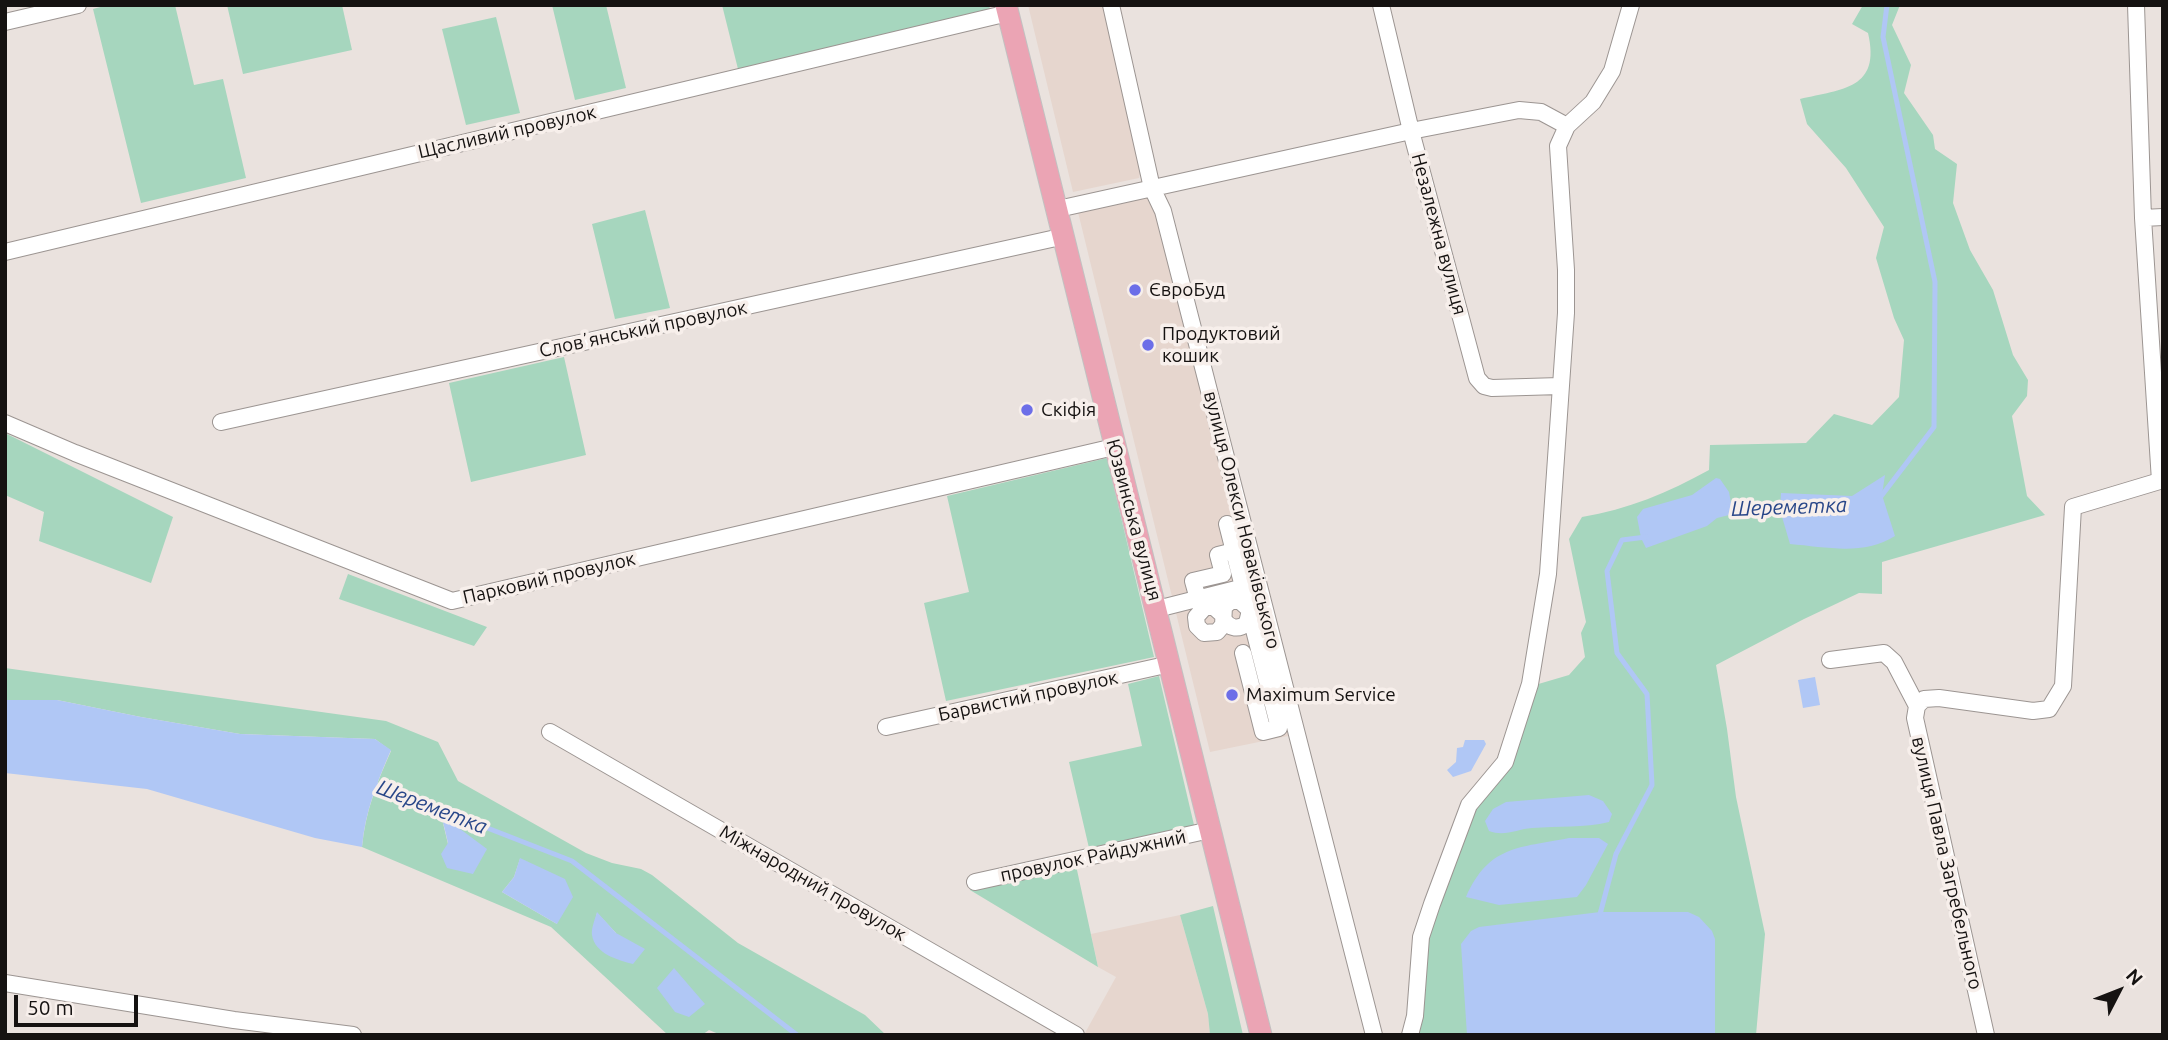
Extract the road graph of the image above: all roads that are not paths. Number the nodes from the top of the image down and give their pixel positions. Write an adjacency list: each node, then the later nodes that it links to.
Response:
1 (78, 5): 7 (street)
2 (1111, 5): 10 (street, вулиця Олекси Новаківського)
3 (1381, 5): 9 (street, Незалежна вулиця)
4 (1631, 5): 8 (street)
5 (2136, 5): 13 (street)
6 (1007, 9): 11 (main road, Юзвинська вулиця); 15 (street, Щасливий провулок)
7 (5, 22)
8 (1567, 126): 9 (street); 16 (street)
9 (1411, 131): 10 (street); 16 (street, Незалежна вулиця)
10 (1152, 188): 11 (street); 41 (street, вулиця Олекси Новаківського)
11 (1058, 209): 14 (main road, Юзвинська вулиця)
12 (2163, 217): 13 (street)
13 (2143, 218): 20 (street)
14 (1065, 236): 17 (street, Словʼянський провулок); 19 (main road, Юзвинська вулиця)
15 (5, 251)
16 (1560, 386): 42 (street)
17 (220, 422)
18 (5, 423): 19 (street, Парковий провулок)
19 (1114, 447): 25 (main road, Юзвинська вулиця)
20 (2162, 480): 31 (street)
21 (1227, 524): 22 (street)
22 (1234, 551): 23 (street); 24 (street)
23 (1244, 587): 24 (street); 26 (street)
24 (1198, 599): 25 (street)
25 (1157, 609): 30 (main road, Юзвинська вулиця)
26 (1250, 610): 27 (street); 28 (street)
27 (1223, 617)
28 (1243, 653)
29 (1830, 660): 31 (street)
30 (1170, 664): 32 (street, Барвистий провулок); 34 (main road, Юзвинська вулиця)
31 (1917, 706): 43 (street, вулиця Павла Загребельного)
32 (886, 727)
33 (550, 732): 39 (street, Міжнародний провулок)
34 (1210, 830): 35 (street, провулок Райдужний); 40 (main road, Юзвинська вулиця)
35 (975, 882)
36 (5, 983): 37 (street)
37 (232, 1027): 38 (street)
38 (354, 1035)
39 (1076, 1035)
40 (1261, 1035)
41 (1374, 1035)
42 (1410, 1035)
43 (1986, 1035)

